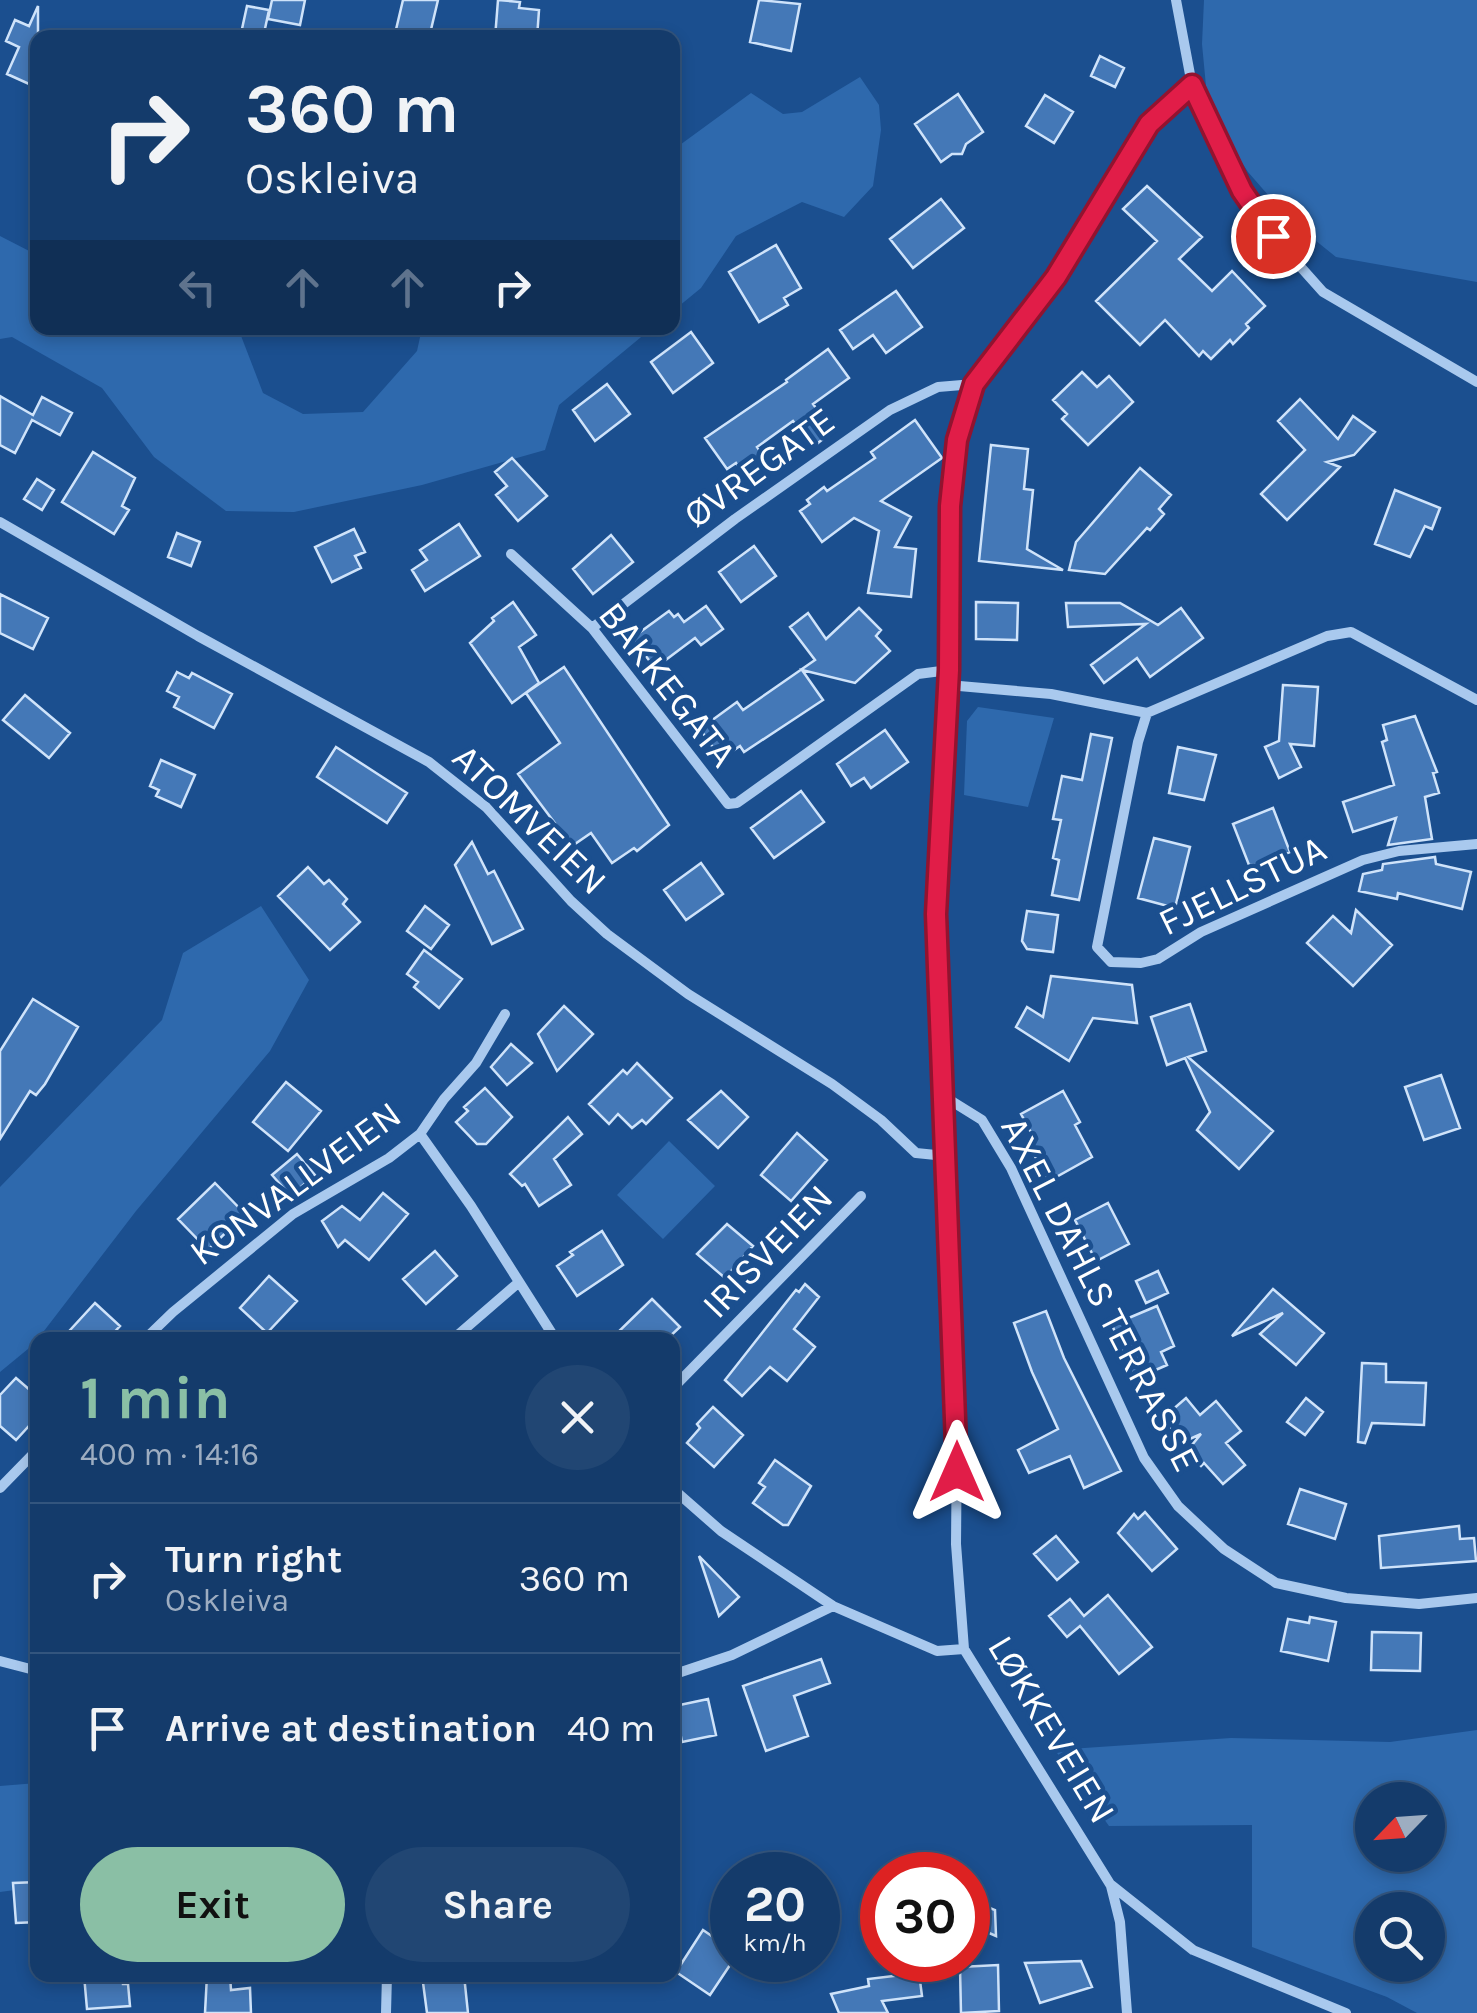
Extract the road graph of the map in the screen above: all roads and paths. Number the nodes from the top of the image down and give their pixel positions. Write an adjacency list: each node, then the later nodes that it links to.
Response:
1 (1176, 0): 2 (street)
2 (1192, 85): 3 (street); 4 (street, LØKKEVEIEN)
3 (1477, 382)
4 (974, 384): 7 (street, ØVREGATE); 8 (street, LØKKEVEIEN)
5 (0, 522): 16 (street, ATOMVEIEN)
6 (510, 554): 7 (street, BAKKEGATA)
7 (592, 628): 8 (street, BAKKEGATA)
8 (949, 670): 9 (street, LØKKEVEIEN)
9 (948, 685): 11 (street); 14 (street, LØKKEVEIEN)
10 (1477, 700): 11 (street)
11 (1147, 713): 12 (street, FJELLSTUA)
12 (1477, 844)
13 (505, 1014): 15 (street, KONVALLVEIEN)
14 (945, 1096): 16 (street, LØKKEVEIEN); 26 (street, AXEL DAHLS TERRASSE)
15 (420, 1134): 18 (street); 19 (street, KONVALLVEIEN)
16 (946, 1156): 28 (street, LØKKEVEIEN)
17 (861, 1196): 22 (street, IRISVEIEN)
18 (518, 1282): 20 (street); 21 (street)
19 (152, 1332)
20 (461, 1332)
21 (551, 1332)
22 (680, 1381)
23 (30, 1457): 24 (street)
24 (0, 1488)
25 (680, 1495): 27 (street)
26 (1477, 1598)
27 (833, 1606): 28 (street); 31 (street)
28 (964, 1649): 32 (street, LØKKEVEIEN)
29 (0, 1661): 30 (street)
30 (30, 1669)
31 (680, 1673)
32 (1110, 1884): 35 (street); 36 (street, LØKKEVEIEN)
33 (387, 1982): 34 (street)
34 (386, 2013)
35 (1127, 2013)
36 (1346, 2013)

